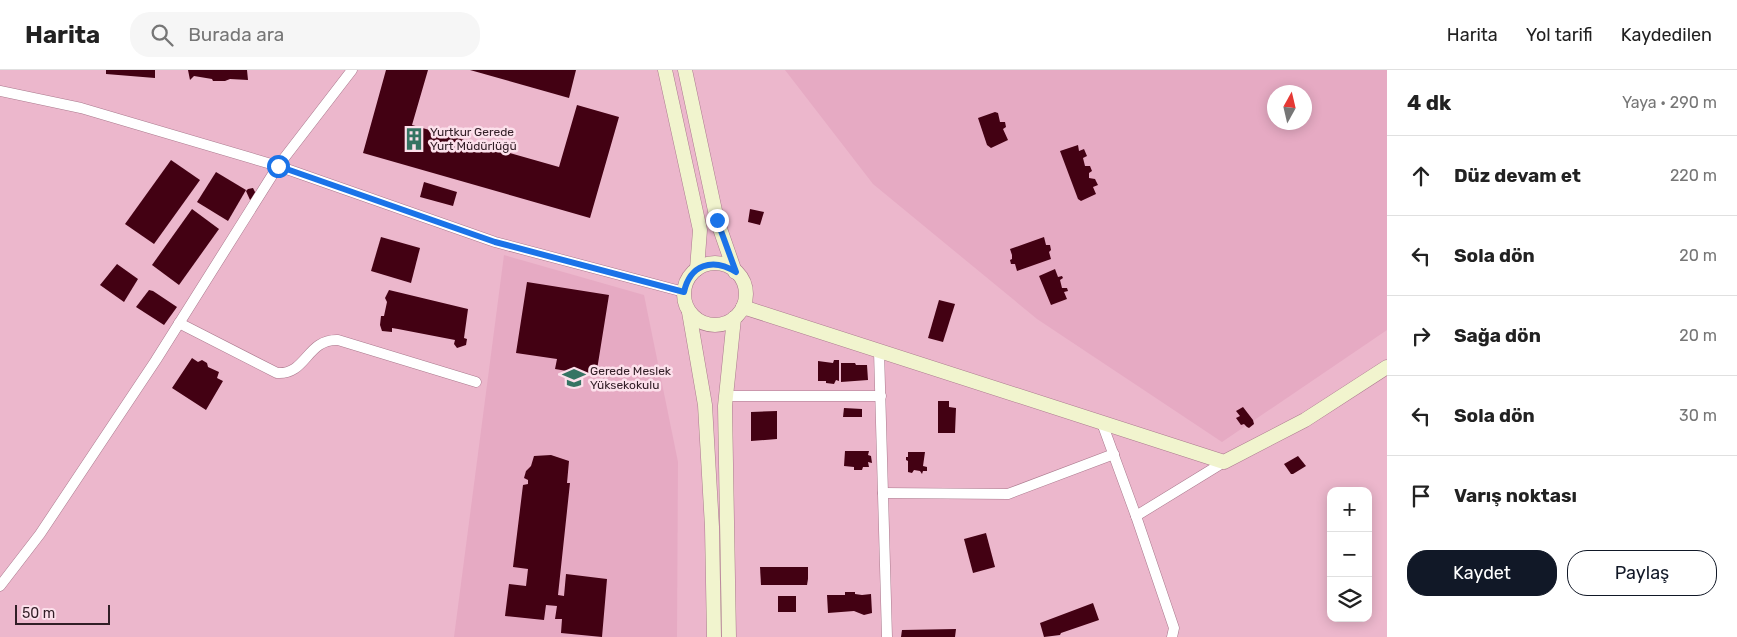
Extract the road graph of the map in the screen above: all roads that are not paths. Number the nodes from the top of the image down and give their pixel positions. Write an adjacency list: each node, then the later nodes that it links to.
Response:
1 (352, 70): 5 (street)
2 (665, 70): 6 (street)
3 (685, 70): 7 (street)
4 (0, 91): 5 (street)
5 (278, 166): 8 (street); 11 (street)
6 (697, 269): 7 (street); 8 (street)
7 (736, 272): 10 (street)
8 (684, 292): 9 (street)
9 (689, 312): 10 (street); 23 (street)
10 (738, 313): 12 (street); 15 (street)
11 (179, 323): 14 (street); 22 (street)
12 (879, 351): 16 (street); 17 (street)
13 (1387, 366): 19 (street)
14 (476, 382)
15 (726, 396): 16 (street); 24 (street)
16 (881, 396): 20 (street)
17 (1102, 423): 18 (street); 19 (street)
18 (1114, 454): 20 (street); 21 (street)
19 (1224, 462): 21 (street)
20 (883, 493): 25 (street)
21 (1136, 516): 26 (street)
22 (0, 586)
23 (714, 637)
24 (729, 637)
25 (887, 637)
26 (1172, 637)

